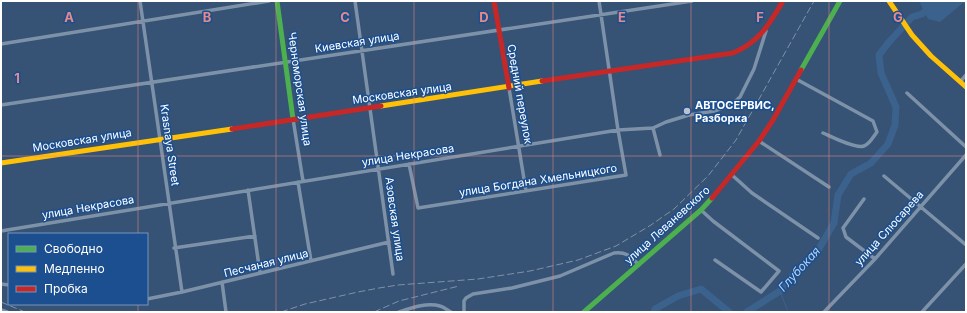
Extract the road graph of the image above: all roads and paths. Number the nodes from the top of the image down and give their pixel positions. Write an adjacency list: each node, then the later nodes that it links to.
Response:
1 (140, 1): 12 (street, Krasnaya Street)
2 (269, 1): 12 (street)
3 (277, 1): 17 (main road, Черноморская улица)
4 (355, 1): 16 (street, Азовская улица)
5 (494, 1): 14 (main road, Средний переулок)
6 (599, 1): 11 (street, улица Богдана Хмельницкого)
7 (692, 1): 11 (street, Киевская улица)
8 (783, 1): 13 (main road, Московская улица)
9 (840, 1): 20 (main road, улица Леваневского)
10 (889, 1): 22 (main road)
11 (601, 15): 14 (street, Киевская улица); 18 (street, улица Богдана Хмельницкого)
12 (143, 22): 15 (street); 21 (street, Krasnaya Street)
13 (766, 28): 18 (main road, Московская улица); 29 (street, улица Некрасова)
14 (499, 30): 16 (street, Киевская улица); 24 (main road, Средний переулок)
15 (1, 44)
16 (362, 50): 17 (street, Киевская улица); 27 (street, Азовская улица)
17 (285, 62): 21 (street, Киевская улица); 28 (main road, Черноморская улица)
18 (610, 71): 24 (main road, Московская улица); 30 (street, улица Богдана Хмельницкого)
19 (966, 75): 22 (street)
20 (796, 79): 31 (street); 33 (main road, улица Леваневского)
21 (152, 82): 26 (street, Киевская улица); 32 (street, Krasnaya Street)
22 (960, 82): 23 (main road)
23 (966, 87)
24 (509, 88): 27 (main road, Московская улица); 34 (street, Средний переулок)
25 (906, 93): 35 (street)
26 (1, 105)
27 (370, 107): 28 (main road, Московская улица); 40 (street, Азовская улица)
28 (293, 119): 32 (main road, Московская улица); 43 (street, Черноморская улица)
29 (653, 128): 30 (street, улица Некрасова); 36 (street)
30 (618, 130): 34 (street, улица Некрасова); 47 (street, улица Богдана Хмельницкого)
31 (823, 133)
32 (160, 138): 38 (main road, Московская улица); 49 (street, Krasnaya Street)
33 (758, 141): 41 (main road, улица Леваневского); 45 (street)
34 (519, 147): 39 (street, улица Некрасова); 47 (street, Средний переулок)
35 (966, 147)
36 (660, 155)
37 (966, 155): 50 (street, улица Слюсарева)
38 (1, 163)
39 (409, 164): 40 (street, улица Некрасова); 47 (street, улица Богдана Хмельницкого)
40 (379, 169): 43 (street, улица Некрасова); 55 (street, Азовская улица)
41 (732, 175): 51 (main road, улица Леваневского); 54 (street)
42 (884, 176): 50 (street)
43 (303, 181): 44 (street, улица Некрасова)
44 (298, 182): 46 (street, улица Некрасова); 60 (street)
45 (829, 187)
46 (248, 190): 49 (street, улица Некрасова); 53 (street)
47 (526, 190)
48 (864, 199): 58 (street)
49 (168, 203): 52 (street, улица Некрасова); 57 (street, Krasnaya Street)
50 (921, 207): 56 (street); 58 (street, улица Слюсарева)
51 (701, 210): 59 (street); 62 (main road, улица Леваневского)
52 (1, 231)
53 (255, 236): 57 (street); 63 (street)
54 (818, 238)
55 (389, 242): 60 (street, Песчаная улица); 64 (street, Азовская улица)
56 (966, 244)
57 (174, 248): 66 (street, Krasnaya Street)
58 (875, 259): 75 (street, улица Слюсарева)
59 (714, 260)
60 (311, 261): 63 (street, Песчаная улица)
61 (966, 264): 76 (street)
62 (638, 265): 73 (street); 74 (main road, улица Леваневского)
63 (260, 273): 65 (street, Песчаная улица)
64 (393, 274)
65 (222, 282): 66 (street, Песчаная улица); 70 (street)
66 (182, 292): 67 (street, Песчаная улица)
67 (148, 299)
68 (1, 310): 69 (street)
69 (7, 312)
70 (226, 312)
71 (399, 312): 72 (street)
72 (451, 312)
73 (464, 312)
74 (584, 312)
75 (824, 312)
76 (922, 312)

